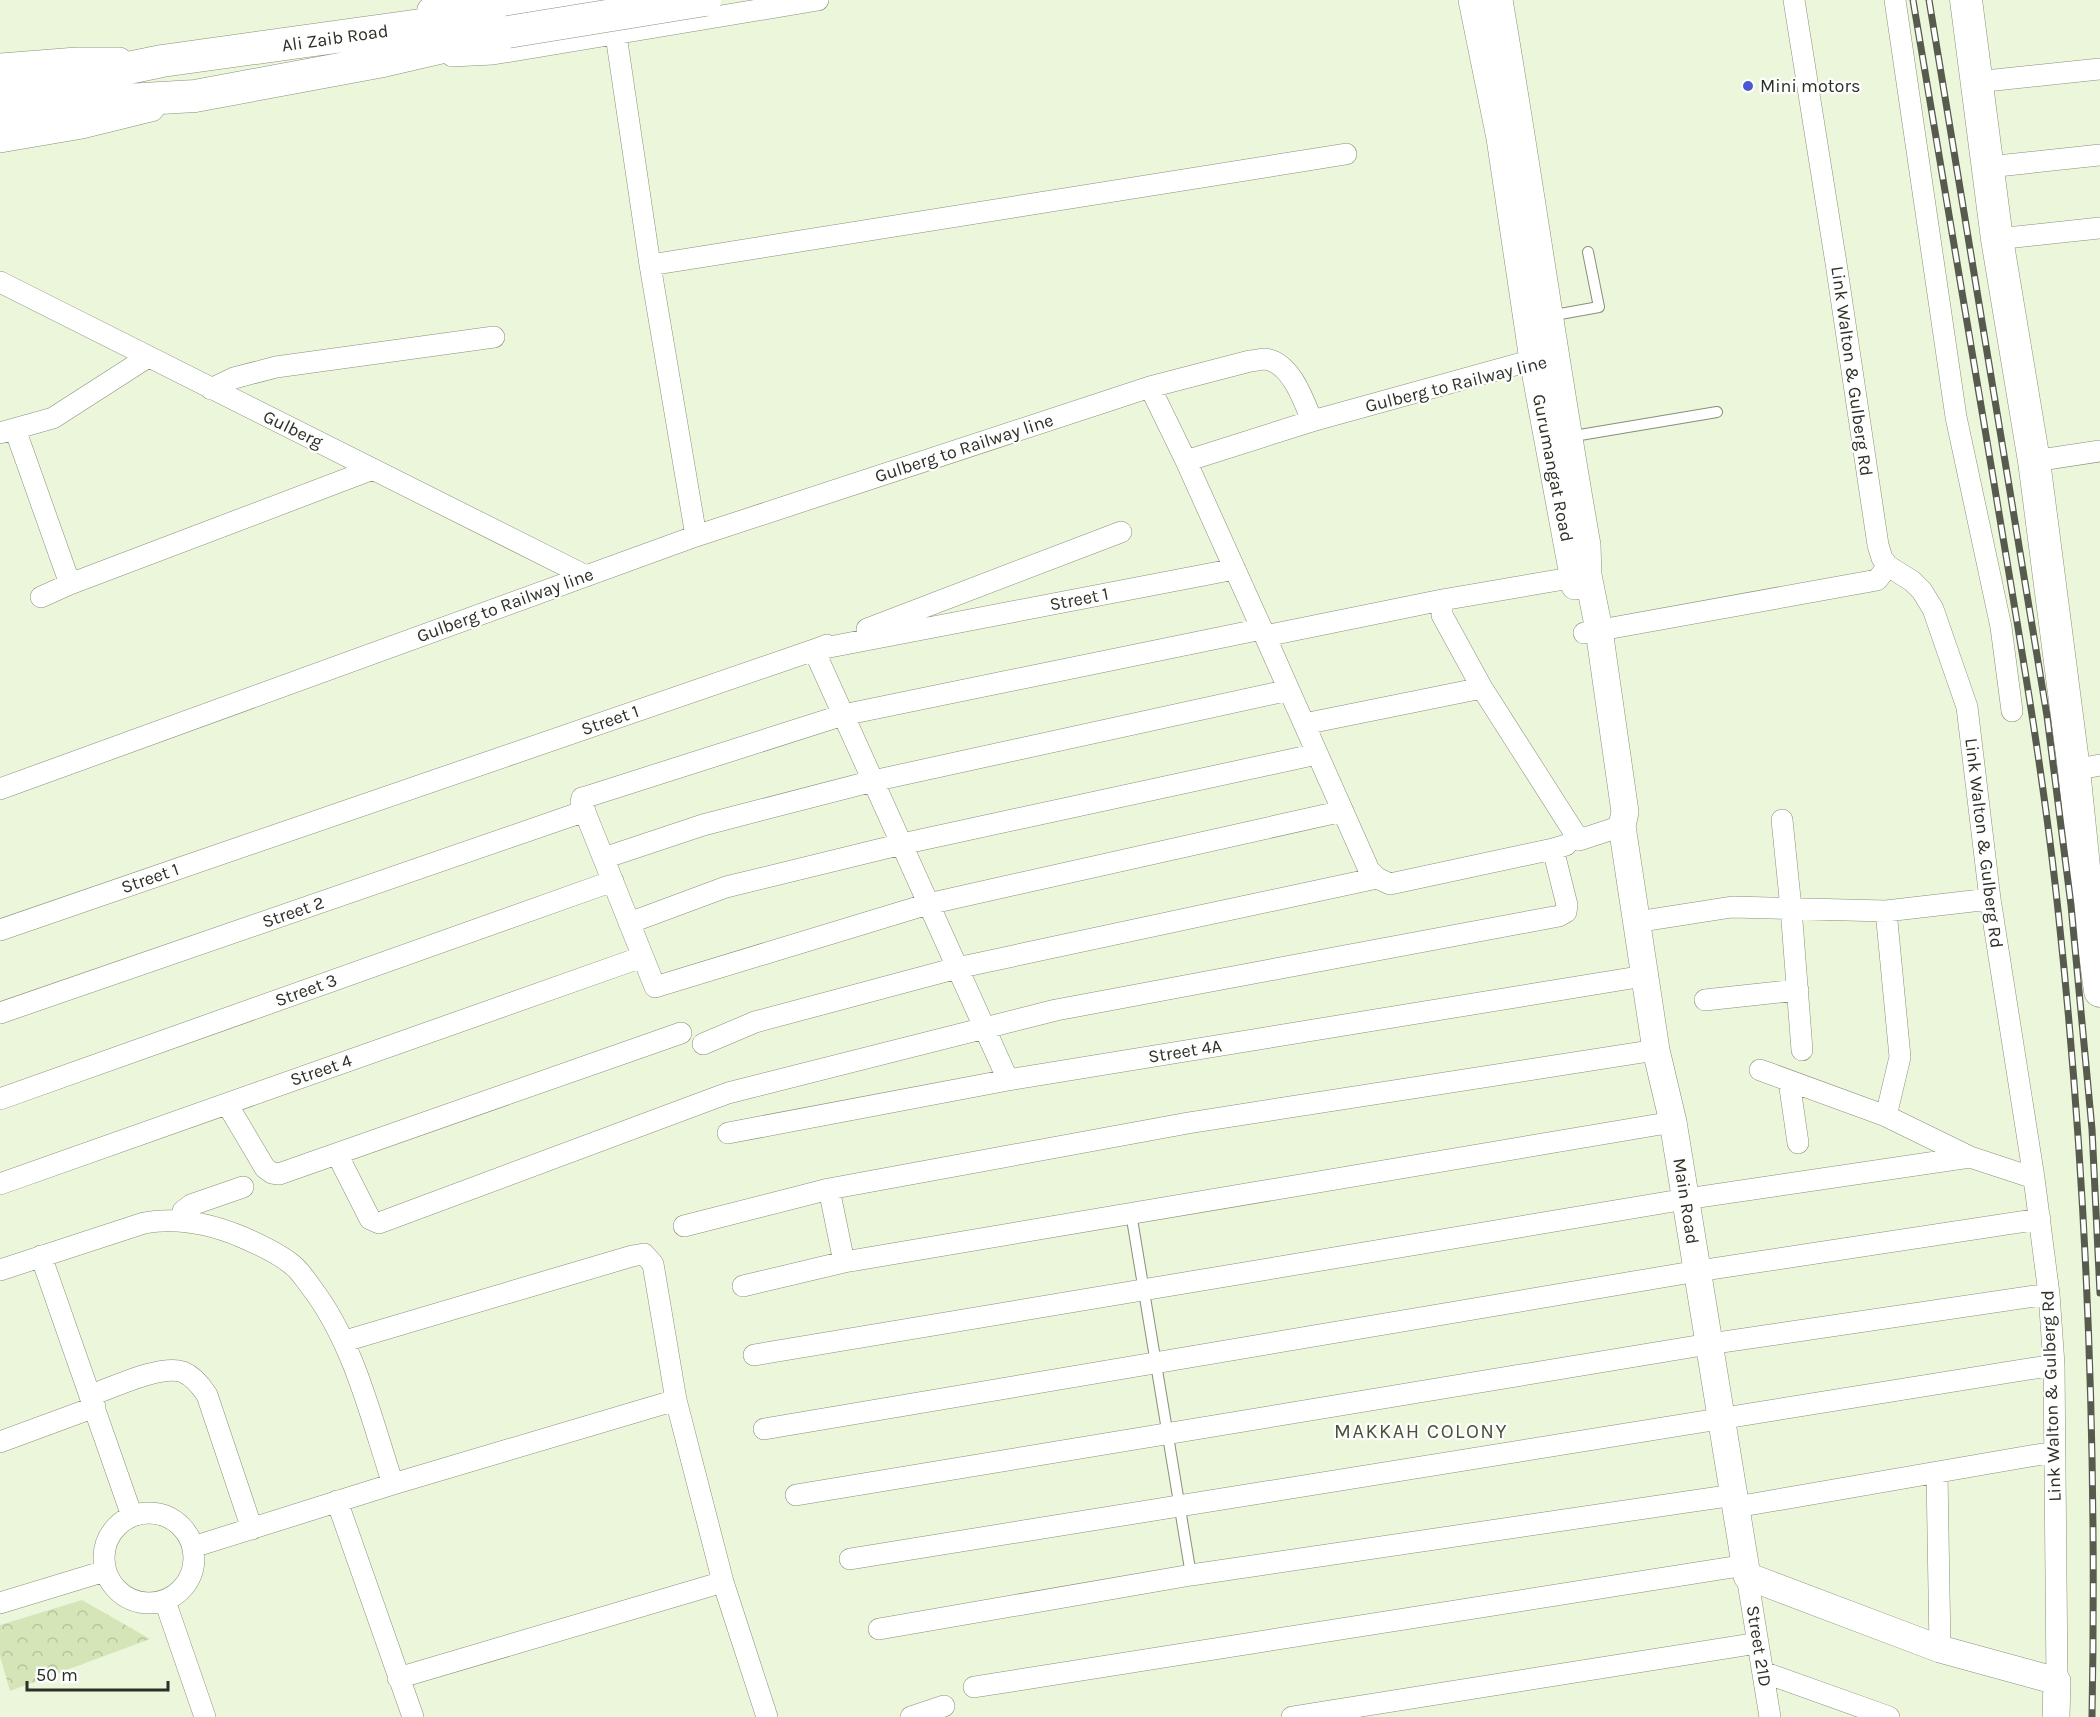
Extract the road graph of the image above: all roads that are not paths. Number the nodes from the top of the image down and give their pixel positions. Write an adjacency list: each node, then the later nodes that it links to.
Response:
1 (585, 0): 9 (main road)
2 (705, 0): 9 (main road, bridge)
3 (818, 0): 10 (street)
4 (1472, 0): 31 (street, Gurumangat Road)
5 (1499, 0): 28 (street, Gulberg to Railway line)
6 (1794, 0): 44 (street, Link Walton & Gulberg Rd)
7 (1894, 0): 56 (street)
8 (1966, 0): 15 (main road)
9 (499, 15): 11 (main road, Ali Zaib Road); 12 (main road, Ali Zaib Road)
10 (616, 34): 12 (street); 26 (street)
11 (162, 61): 13 (street, Ali Zaib Road); 16 (main road, Ali Zaib Road)
12 (383, 61): 17 (main road, Ali Zaib Road)
13 (0, 67)
14 (2100, 69): 15 (street)
15 (1976, 82): 22 (main road)
16 (0, 88)
17 (195, 96): 18 (main road, Ali Zaib Road); 19 (street, Ali Zaib Road)
18 (0, 112)
19 (0, 139)
20 (1346, 154): 26 (street)
21 (2100, 155): 22 (street)
22 (1988, 167): 24 (main road)
23 (2100, 228): 24 (street)
24 (1997, 239): 40 (main road)
25 (1588, 252): 28 (lane)
26 (650, 265): 43 (street)
27 (0, 282): 30 (street, Gulberg)
28 (1548, 316): 31 (street, Gulberg to Railway line)
29 (494, 337): 33 (street)
30 (148, 357): 33 (street, Gulberg); 36 (street)
31 (1544, 359): 35 (street, Gulberg to Railway line); 37 (street); 46 (street, Gurumangat Road)
32 (1150, 387): 35 (street, Gulberg to Railway line); 39 (street); 43 (street, Gulberg to Railway line)
33 (211, 389): 41 (street, Gulberg)
34 (1717, 412): 37 (lane)
35 (1312, 421): 39 (street, Gulberg to Railway line)
36 (7, 431): 48 (street)
37 (1568, 437): 46 (street)
38 (2100, 451): 40 (street)
39 (1186, 460): 45 (street)
40 (2034, 461): 60 (main road)
41 (373, 469): 47 (street, Gulberg); 48 (street)
42 (1121, 532): 53 (street)
43 (696, 536): 47 (street, Gulberg to Railway line)
44 (1888, 566): 51 (street); 74 (street, Link Walton & Gulberg Rd)
45 (1235, 568): 52 (street); 53 (street, Street 1)
46 (1581, 575): 50 (street); 51 (street, Main Road)
47 (586, 576): 62 (street, Gulberg to Railway line)
48 (70, 584): 49 (street)
49 (41, 597)
50 (1442, 600): 52 (street); 54 (street)
51 (1591, 632): 66 (street, Main Road)
52 (1264, 633): 55 (street); 57 (street)
53 (814, 650): 57 (street); 80 (street, Street 1)
54 (1482, 688): 58 (street); 67 (street)
55 (1289, 690): 58 (street); 61 (street)
56 (2012, 711)
57 (843, 715): 61 (street); 63 (street)
58 (1304, 724): 59 (street)
59 (1317, 754): 64 (street); 68 (street)
60 (2087, 767): 73 (main road)
61 (873, 781): 68 (street); 70 (street)
62 (0, 789)
63 (585, 811): 70 (street); 88 (street, Street 2)
64 (1343, 811): 71 (street); 75 (street)
65 (1782, 820): 76 (street)
66 (1622, 826): 67 (street); 78 (street, Main Road)
67 (1579, 840): 69 (street)
68 (902, 844): 75 (street); 79 (street)
69 (1553, 849): 71 (street); 89 (street)
70 (604, 858): 72 (street)
71 (1377, 878): 82 (street)
72 (613, 881): 79 (street); 97 (street, Street 3)
73 (2093, 884): 84 (main road)
74 (1990, 899): 77 (street); 105 (street, Link Walton & Gulberg Rd)
75 (928, 904): 81 (street); 82 (street)
76 (1791, 908): 77 (street); 78 (street); 85 (street)
77 (1886, 911): 99 (street)
78 (1636, 922): 83 (street, Main Road)
79 (629, 923): 81 (street)
80 (0, 930)
81 (642, 957): 98 (street, Street 4)
82 (957, 968): 89 (street); 91 (street)
83 (1644, 976): 92 (street, Main Road); 95 (street, Street 4A)
84 (2100, 980): 86 (main road)
85 (1798, 990): 87 (street); 93 (street)
86 (2100, 991)
87 (1705, 1000)
88 (0, 1013)
89 (985, 1029): 95 (street); 103 (street)
90 (681, 1033): 103 (street)
91 (703, 1044)
92 (1656, 1050): 100 (street, Main Road); 108 (street)
93 (1802, 1050)
94 (1760, 1070): 96 (street)
95 (1008, 1080): 101 (street, Street 4A)
96 (1789, 1081): 99 (street); 102 (street)
97 (0, 1099)
98 (227, 1104): 103 (street); 106 (street, Street 4)
99 (1886, 1116): 104 (street)
100 (1673, 1122): 109 (street, Main Road); 110 (street)
101 (728, 1133)
102 (1798, 1143)
103 (337, 1154)
104 (1970, 1156): 105 (street); 109 (street)
105 (2034, 1178): 111 (street, Link Walton & Gulberg Rd)
106 (0, 1184)
107 (243, 1187): 112 (street)
108 (829, 1189): 113 (street); 115 (street)
109 (1686, 1200): 117 (street, Main Road); 119 (street)
110 (1131, 1213): 115 (street); 119 (lane)
111 (2040, 1219): 117 (street); 120 (street, Link Walton & Gulberg Rd)
112 (181, 1220): 114 (street); 121 (street)
113 (684, 1226)
114 (41, 1256): 116 (street); 127 (street)
115 (844, 1262): 118 (street)
116 (0, 1270)
117 (1698, 1271): 122 (street, Main Road); 124 (street)
118 (743, 1286)
119 (1144, 1289): 123 (street); 124 (lane)
120 (2049, 1294): 122 (street); 125 (street, Link Walton & Gulberg Rd)
121 (345, 1341): 126 (street); 134 (street)
122 (1709, 1344): 128 (street, Main Road); 130 (street)
123 (753, 1355)
124 (1156, 1363): 129 (street); 130 (lane)
125 (2054, 1365): 128 (street); 132 (street, Link Walton & Gulberg Rd)
126 (676, 1400): 134 (street); 146 (street)
127 (93, 1401): 131 (street); 139 (street); 140 (street)
128 (1721, 1418): 137 (street, Main Road); 138 (street)
129 (764, 1429)
130 (1168, 1433): 135 (street); 138 (lane)
131 (0, 1442)
132 (2054, 1452): 133 (street); 154 (street, Link Walton & Gulberg Rd)
133 (1937, 1473): 137 (street); 151 (street)
134 (393, 1484): 136 (street)
135 (796, 1495)
136 (337, 1501): 140 (street); 153 (street)
137 (1735, 1501): 144 (street, Main Road); 145 (street)
138 (1180, 1507): 142 (street); 145 (lane)
139 (132, 1516): 141 (street); 143 (street)
140 (252, 1529): 141 (street)
141 (193, 1547): 147 (street)
142 (850, 1558)
143 (105, 1570): 147 (street); 148 (street)
144 (1746, 1570): 150 (street, Street 21D); 151 (street); 155 (street)
145 (1191, 1575): 149 (street)
146 (723, 1582): 153 (street); 159 (street)
147 (165, 1601): 157 (street)
148 (0, 1604)
149 (879, 1629)
150 (1758, 1643): 152 (street, Street 21D); 161 (street)
151 (1940, 1649): 154 (street)
152 (1763, 1672): 162 (street, Street 21D); 163 (street)
153 (398, 1678): 158 (street)
154 (2057, 1681): 164 (street, Link Walton & Gulberg Rd)
155 (974, 1687)
156 (944, 1706): 160 (street)
157 (205, 1717)
158 (413, 1717)
159 (767, 1717)
160 (911, 1717)
161 (1292, 1717)
162 (1768, 1717)
163 (1889, 1717)
164 (2056, 1717)

